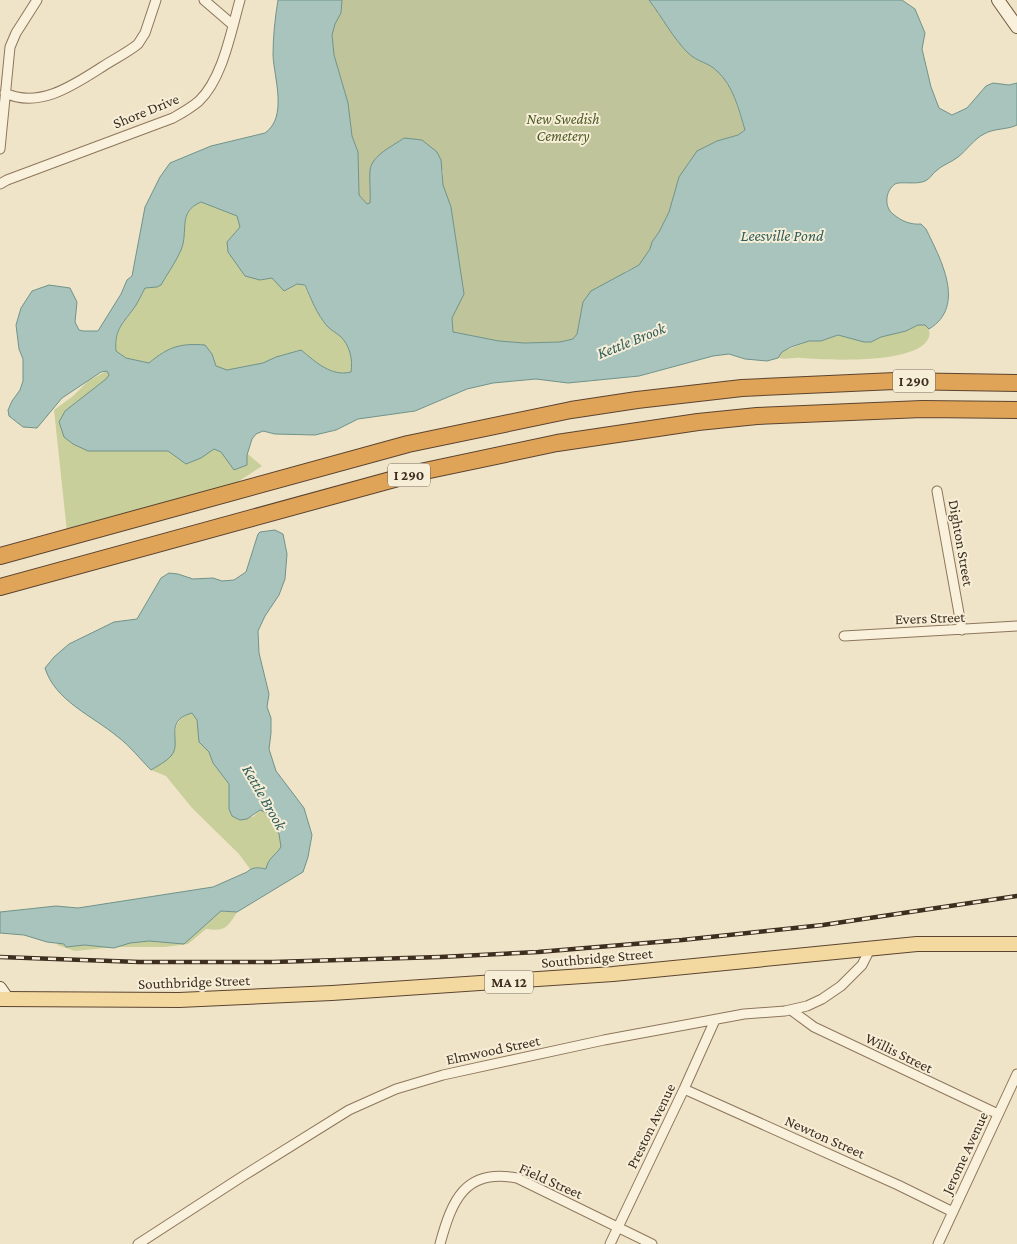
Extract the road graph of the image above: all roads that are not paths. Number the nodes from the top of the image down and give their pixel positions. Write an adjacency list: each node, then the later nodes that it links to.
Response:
1 (37, 0): 8 (street)
2 (156, 0): 8 (street)
3 (204, 0): 6 (street)
4 (240, 0): 6 (street, Shore Drive)
5 (998, 0): 7 (main road)
6 (233, 25): 10 (street, Shore Drive)
7 (1017, 27)
8 (5, 93): 9 (street)
9 (0, 149)
10 (0, 184)
11 (1017, 382): 14 (highway, I 290)
12 (1017, 410): 15 (highway, I 290)
13 (937, 491): 17 (street, Dighton Street)
14 (0, 556)
15 (0, 587)
16 (1017, 626): 17 (street, Evers Street)
17 (962, 630): 18 (street, Evers Street)
18 (844, 636)
19 (1017, 944): 20 (main road, Southbridge Street / MA 12)
20 (870, 949): 21 (main road, Southbridge Street / MA 12); 22 (street, Elmwood Street)
21 (2, 995)
22 (791, 1010): 23 (street, Elmwood Street); 26 (street, Willis Street)
23 (714, 1020): 25 (street, Preston Avenue); 29 (street, Elmwood Street)
24 (1017, 1074): 26 (street, Jerome Avenue)
25 (684, 1089): 27 (street, Newton Street); 28 (street, Preston Avenue)
26 (998, 1114): 27 (street, Jerome Avenue)
27 (953, 1212): 33 (street, Jerome Avenue)
28 (617, 1228): 30 (street, Field Street); 31 (street, Preston Avenue); 32 (street, Field Street)
29 (138, 1244)
30 (440, 1244)
31 (610, 1244)
32 (652, 1244)
33 (938, 1244)

